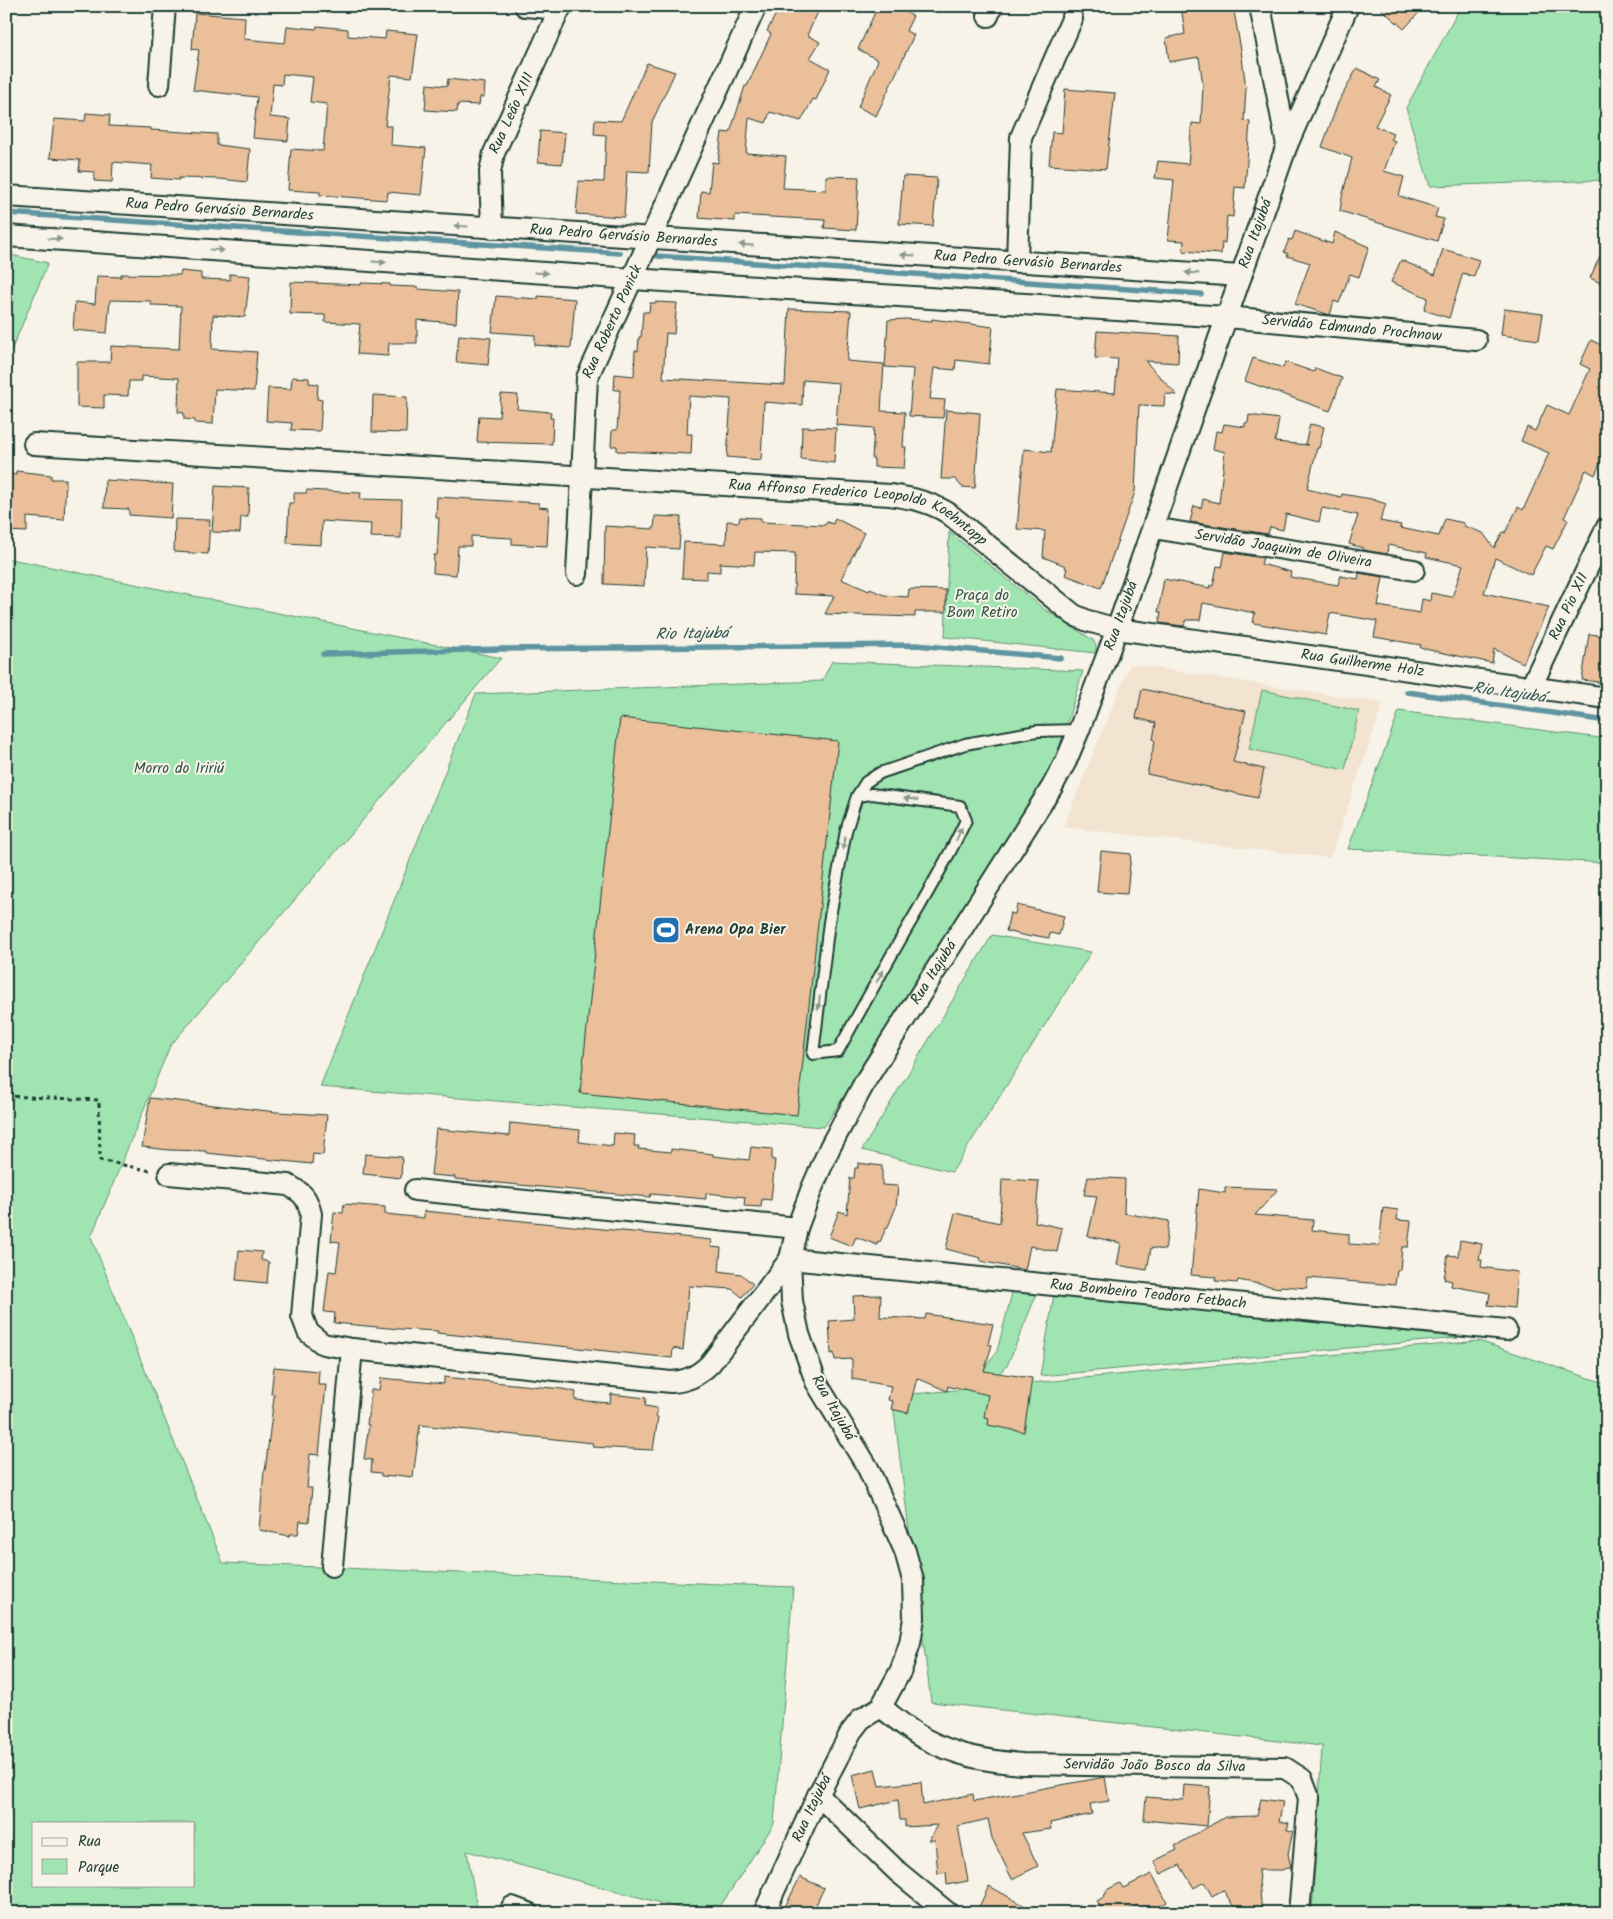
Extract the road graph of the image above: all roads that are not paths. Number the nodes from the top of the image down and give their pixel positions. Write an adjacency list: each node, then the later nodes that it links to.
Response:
1 (166, 6): 8 (street)
2 (525, 6): 6 (street)
3 (756, 6): 13 (street, Rua Roberto Ponick)
4 (1260, 6): 9 (street)
5 (1348, 6): 9 (street, Rua Itajubá)
6 (560, 8): 11 (street, Rua Leão XIII)
7 (1072, 19): 14 (street)
8 (159, 85)
9 (1287, 145): 15 (street, Rua Itajubá)
10 (6, 196): 11 (street, Rua Pedro Gervásio Bernardes, one-way to 10)
11 (492, 228): 13 (street, Rua Pedro Gervásio Bernardes)
12 (6, 236): 16 (street, one-way to 16)
13 (650, 239): 14 (street, Rua Pedro Gervásio Bernardes, one-way to 13); 16 (street, Rua Roberto Ponick)
14 (1017, 262): 15 (street, Rua Pedro Gervásio Bernardes, one-way to 14)
15 (1241, 276): 17 (street, Rua Itajubá)
16 (632, 279): 17 (street); 20 (street, Rua Roberto Ponick)
17 (1227, 317): 18 (street, Servidão Edmundo Prochnow); 22 (street, Rua Itajubá)
18 (1476, 340)
19 (34, 444): 20 (street, Rua Affonso Frederico Leopoldo Koehntopp)
20 (576, 476): 24 (street, Rua Roberto Ponick); 25 (street, Rua Affonso Frederico Leopoldo Koehntopp)
21 (1607, 527): 26 (street, Rua Pio XII)
22 (1152, 528): 23 (street, Servidão Joaquim de Oliveira); 25 (street, Rua Itajubá)
23 (1414, 570)
24 (577, 574)
25 (1117, 628): 26 (street, Rua Guilherme Holz); 28 (street, Rua Itajubá)
26 (1531, 687): 27 (street, Rua Guilherme Holz)
27 (1607, 698)
28 (1079, 730): 29 (lane); 32 (street, Rua Itajubá)
29 (857, 796): 29 (lane, one-way to 29)
30 (169, 1174): 35 (street)
31 (415, 1190): 32 (street)
32 (797, 1228): 33 (street, Rua Itajubá)
33 (790, 1259): 34 (street, Rua Bombeiro Teodoro Fetbach); 35 (street); 37 (street, Rua Itajubá)
34 (1506, 1330)
35 (352, 1349): 36 (street)
36 (332, 1566)
37 (881, 1707): 38 (street, Rua Itajubá); 43 (street, Servidão João Bosco da Silva)
38 (818, 1795): 41 (street, Rua Itajubá); 42 (street)
39 (513, 1913): 40 (street)
40 (528, 1913)
41 (764, 1913)
42 (948, 1913)
43 (1299, 1913)

